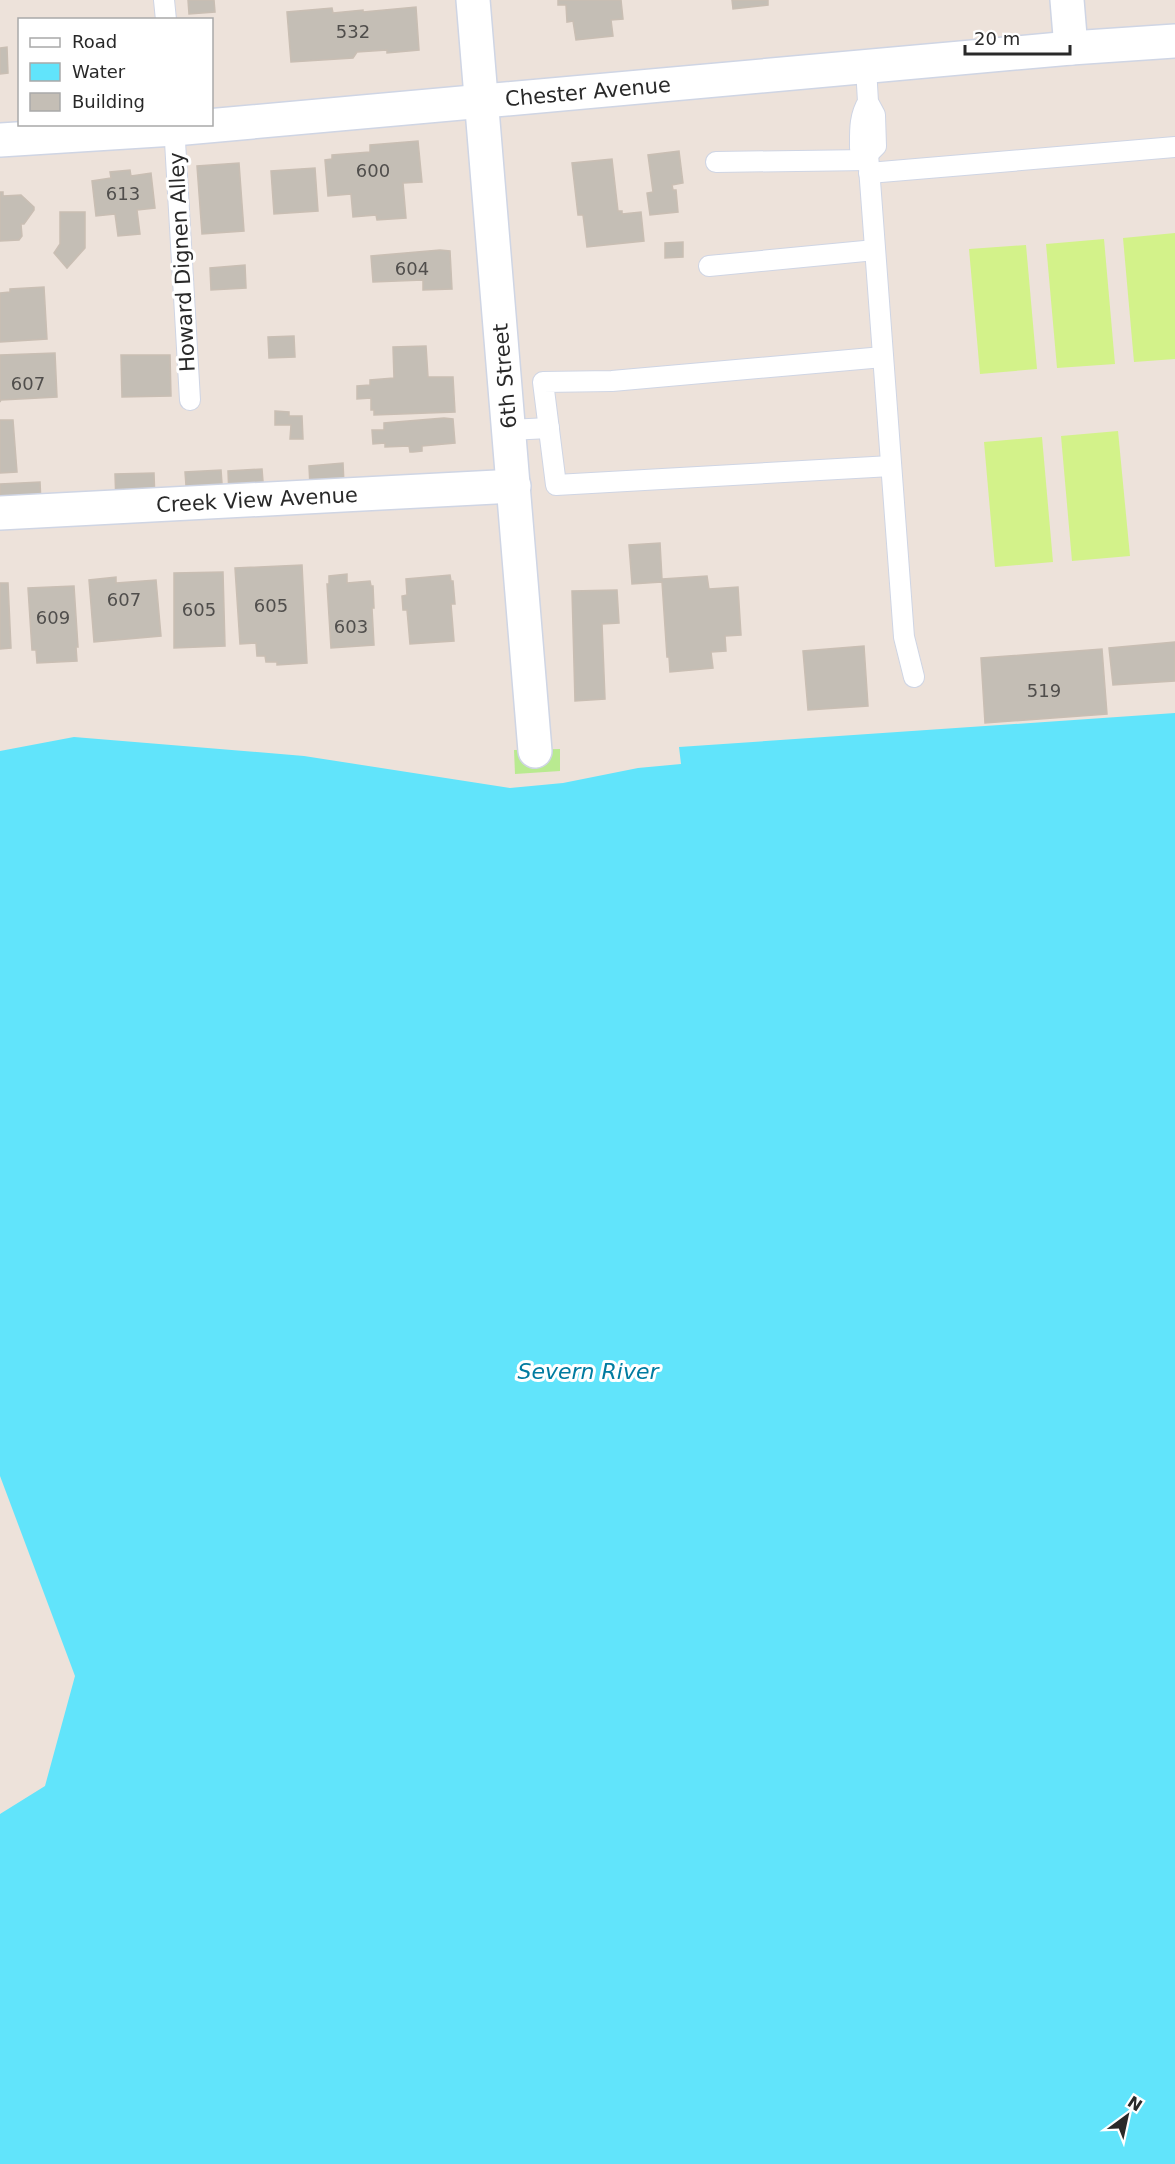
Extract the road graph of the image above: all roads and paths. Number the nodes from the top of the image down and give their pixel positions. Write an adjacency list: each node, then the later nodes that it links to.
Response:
1 (164, 0): 4 (lane)
2 (473, 0): 8 (street, 6th Street)
3 (1067, 0): 6 (street)
4 (165, 18)
5 (1175, 41): 6 (street, Chester Avenue)
6 (1071, 48): 7 (street, Chester Avenue)
7 (866, 67): 8 (street, Chester Avenue); 14 (lane)
8 (481, 102): 9 (street, Chester Avenue); 20 (street, 6th Street)
9 (213, 124)
10 (174, 127): 11 (street, Chester Avenue); 18 (lane, Howard Dignen Alley)
11 (0, 140)
12 (1175, 147): 14 (lane)
13 (717, 162): 14 (lane)
14 (868, 162): 15 (lane)
15 (875, 250): 16 (lane); 17 (lane)
16 (709, 266)
17 (883, 357): 19 (lane); 21 (lane)
18 (190, 400)
19 (549, 428): 20 (lane); 21 (lane)
20 (509, 430): 22 (street, 6th Street)
21 (891, 466): 24 (lane)
22 (514, 486): 23 (street, Creek View Avenue); 25 (street, 6th Street)
23 (0, 513)
24 (915, 677)
25 (535, 751)

